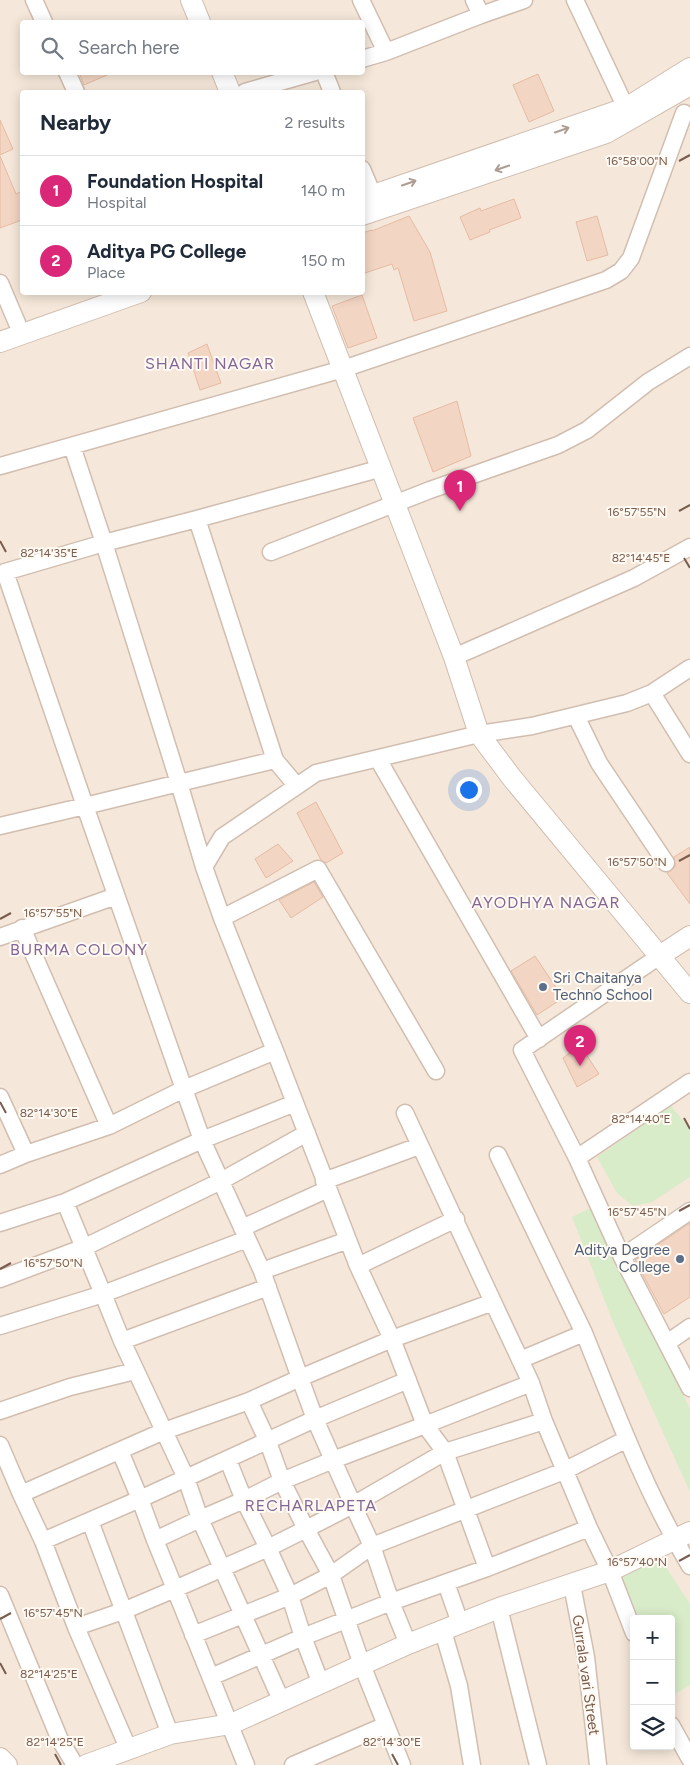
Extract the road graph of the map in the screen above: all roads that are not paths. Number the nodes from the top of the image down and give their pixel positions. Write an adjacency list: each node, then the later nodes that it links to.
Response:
1 (34, 0): 8 (street)
2 (190, 0): 9 (street)
3 (362, 0): 10 (street)
4 (474, 0): 7 (street)
5 (524, 0): 7 (street)
6 (575, 0): 23 (street)
7 (481, 15): 10 (street)
8 (43, 20)
9 (199, 20)
10 (386, 52): 11 (street)
11 (365, 58)
12 (690, 68): 22 (street)
13 (68, 75): 18 (street)
14 (223, 75): 19 (street)
15 (304, 75): 20 (street)
16 (325, 75): 21 (street)
17 (690, 85): 22 (street)
18 (75, 90)
19 (229, 90)
20 (252, 90)
21 (331, 90)
22 (669, 91): 23 (street); 24 (street); 27 (street, one-way to 27)
23 (626, 108): 26 (street, one-way to 23)
24 (687, 118): 35 (street)
25 (365, 183): 26 (street)
26 (368, 197)
27 (365, 214)
28 (0, 283): 32 (street)
29 (93, 295): 32 (street)
30 (133, 295): 33 (street)
31 (314, 295): 35 (street)
32 (8, 326)
33 (0, 342)
34 (690, 356): 39 (street)
35 (343, 369): 36 (street); 38 (street)
36 (72, 446): 37 (street); 41 (street)
37 (0, 466)
38 (382, 468): 39 (street); 40 (street)
39 (395, 503): 43 (street); 45 (street)
40 (197, 519): 41 (street); 52 (street)
41 (104, 543): 44 (street); 53 (street)
42 (690, 547): 45 (street)
43 (271, 552)
44 (2, 573): 55 (street)
45 (454, 657): 49 (street)
46 (690, 668): 47 (street)
47 (652, 693): 48 (street); 50 (street)
48 (576, 716): 49 (street); 57 (street)
49 (479, 734): 51 (street); 64 (street)
50 (690, 754)
51 (378, 759): 54 (street); 66 (street)
52 (275, 760): 53 (street); 54 (street)
53 (179, 782): 55 (street); 58 (street)
54 (296, 785): 58 (street)
55 (85, 806): 56 (street); 59 (street)
56 (0, 826)
57 (666, 863)
58 (204, 867): 60 (street)
59 (116, 896): 61 (street); 70 (street)
60 (222, 918): 67 (street); 68 (street)
61 (22, 928): 63 (street); 74 (street)
62 (690, 936): 64 (street)
63 (0, 937)
64 (658, 957): 65 (street); 66 (street)
65 (690, 993)
66 (539, 1039): 80 (street)
67 (275, 1051): 70 (street); 72 (street)
68 (436, 1071)
69 (690, 1082): 80 (street)
70 (184, 1089): 74 (street); 76 (street)
71 (0, 1097): 78 (street)
72 (295, 1102): 75 (street); 76 (street)
73 (405, 1112): 77 (street)
74 (109, 1126): 78 (street)
75 (307, 1133): 82 (street); 83 (street)
76 (202, 1140): 82 (street); 84 (street)
77 (419, 1146): 83 (street); 86 (street)
78 (26, 1154): 81 (street)
79 (498, 1155): 100 (street)
80 (577, 1158): 91 (street)
81 (0, 1165)
82 (221, 1181): 88 (street); 90 (street)
83 (326, 1185): 88 (street); 89 (street)
84 (65, 1202): 87 (street); 90 (street)
85 (690, 1211): 91 (street)
86 (456, 1219): 92 (street); 97 (street)
87 (0, 1223)
88 (244, 1233): 93 (street); 96 (street)
89 (348, 1240): 92 (street); 93 (street)
90 (85, 1247): 94 (street); 96 (street)
91 (622, 1257): 103 (street)
92 (358, 1266): 101 (street)
93 (262, 1271): 95 (street)
94 (0, 1279)
95 (268, 1287): 102 (street); 106 (street)
96 (103, 1294): 98 (street); 102 (street)
97 (493, 1302): 101 (street); 104 (street)
98 (0, 1326)
99 (690, 1327): 103 (street)
100 (584, 1333): 104 (street); 116 (street)
101 (392, 1339): 106 (street); 107 (street)
102 (122, 1342): 105 (street)
103 (667, 1342): 109 (street)
104 (520, 1360): 108 (street)
105 (135, 1371): 111 (street); 115 (street)
106 (300, 1378): 110 (street); 112 (street)
107 (408, 1380): 112 (street); 114 (street)
108 (531, 1383): 113 (street); 114 (street)
109 (690, 1388)
110 (249, 1400): 115 (street); 117 (street)
111 (0, 1410)
112 (315, 1419): 117 (street); 122 (street)
113 (544, 1421): 120 (street); 123 (street)
114 (426, 1424): 120 (street); 122 (street)
115 (164, 1431): 119 (street); 124 (street)
116 (627, 1439): 123 (street); 135 (street)
117 (268, 1442): 121 (street); 125 (street)
118 (0, 1445): 126 (street)
119 (120, 1451): 126 (street); 127 (street)
120 (445, 1452): 129 (street); 130 (street)
121 (228, 1460): 124 (street); 128 (street)
122 (333, 1460): 125 (street); 129 (street)
123 (564, 1471): 130 (street); 133 (street)
124 (186, 1478): 127 (street); 131 (street)
125 (282, 1481): 128 (street); 134 (street)
126 (21, 1494): 137 (street)
127 (140, 1500): 132 (street); 136 (street)
128 (244, 1500): 131 (street); 139 (street)
129 (353, 1505): 134 (street); 138 (street)
130 (464, 1509): 138 (street); 141 (street)
131 (200, 1519): 136 (street); 142 (street)
132 (90, 1521): 137 (street); 152 (street)
133 (589, 1528): 141 (street); 143 (street)
134 (306, 1529): 139 (street); 144 (street)
135 (682, 1537): 140 (street); 143 (street)
136 (155, 1540): 147 (street)
137 (43, 1541): 156 (street)
138 (372, 1546): 144 (street); 150 (street)
139 (268, 1548): 142 (street); 149 (street)
140 (690, 1566)
141 (487, 1568): 145 (street)
142 (224, 1569): 147 (street); 153 (street)
143 (610, 1570): 146 (street); 155 (street)
144 (330, 1575): 149 (street); 154 (street)
145 (446, 1583): 150 (street); 157 (street)
146 (572, 1585): 151 (street); 181 (street, Gurrala vari Street)
147 (174, 1590): 152 (street); 158 (street)
148 (0, 1595): 174 (street)
149 (290, 1596): 153 (street); 159 (street)
150 (391, 1602): 154 (street); 160 (street)
151 (499, 1608): 157 (street); 180 (street)
152 (123, 1611): 156 (street); 169 (street)
153 (243, 1616): 158 (street); 161 (street)
154 (345, 1619): 159 (street); 162 (street)
155 (630, 1622)
156 (76, 1627): 170 (street)
157 (452, 1627): 160 (street); 179 (street)
158 (193, 1635): 163 (street)
159 (304, 1637): 161 (street); 164 (street)
160 (408, 1644): 162 (street)
161 (259, 1654): 163 (street); 165 (street)
162 (362, 1665): 164 (street); 167 (street)
163 (211, 1677): 166 (street)
164 (321, 1684): 165 (street)
165 (282, 1702): 166 (street)
166 (231, 1724): 169 (street); 176 (street)
167 (386, 1725): 177 (street); 178 (street)
168 (675, 1732): 172 (street)
169 (170, 1734): 170 (street)
170 (128, 1748): 175 (street)
171 (0, 1758): 173 (street)
172 (690, 1760)
173 (7, 1765)
174 (75, 1765)
175 (86, 1765)
176 (246, 1765)
177 (293, 1765)
178 (402, 1765)
179 (472, 1765)
180 (538, 1765)
181 (598, 1765)

